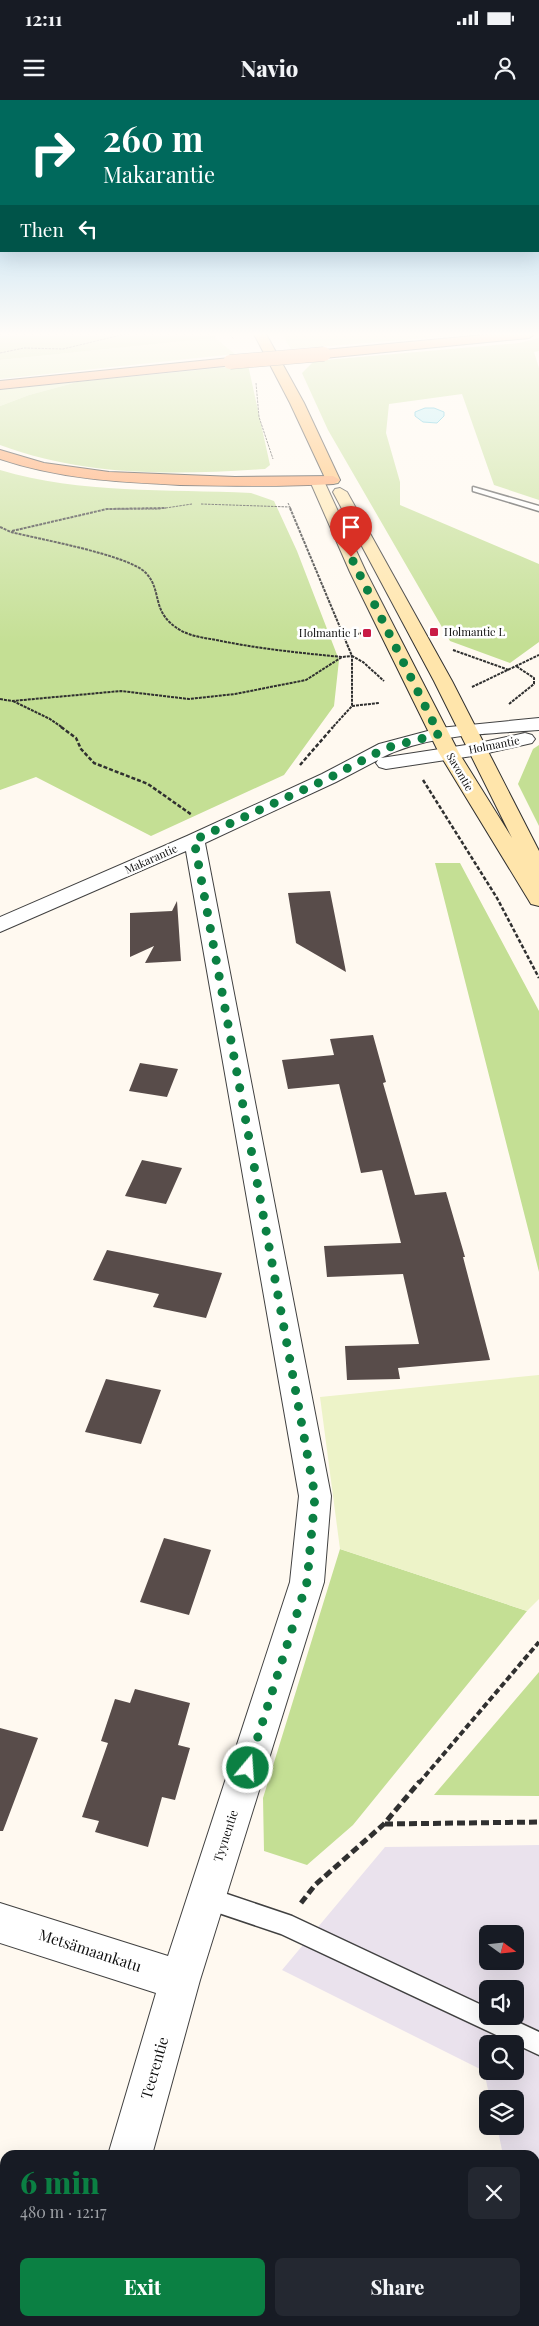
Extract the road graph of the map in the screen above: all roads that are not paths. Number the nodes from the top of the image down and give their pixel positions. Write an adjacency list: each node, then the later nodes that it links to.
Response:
1 (299, 438): 3 (main road, Savontie)
2 (310, 438): 5 (main road, Savontie)
3 (305, 453)
4 (0, 454): 5 (highway)
5 (323, 475): 9 (main road, Savontie); 11 (main road, Savontie)
6 (476, 489): 7 (lane)
7 (539, 509)
8 (539, 724): 9 (street, Holmantie)
9 (469, 730): 11 (street, Makarantie); 12 (main road, Savontie)
10 (539, 733): 12 (street, Holmantie)
11 (439, 734): 13 (main road, Savontie); 14 (street, Makarantie)
12 (479, 749): 13 (street, Holmantie); 16 (main road, Savontie)
13 (449, 753): 14 (street, Makarantie); 17 (main road, Savontie)
14 (329, 778): 15 (street, Makarantie)
15 (194, 828): 18 (street, Makarantie); 19 (street, Tyynentie)
16 (539, 873)
17 (539, 899)
18 (0, 925)
19 (206, 1898): 21 (street, Tyynentie); 22 (lane)
20 (0, 1923): 21 (street, Metsämaankatu)
21 (180, 1980): 23 (street, Teerentie)
22 (539, 2044)
23 (131, 2150)

